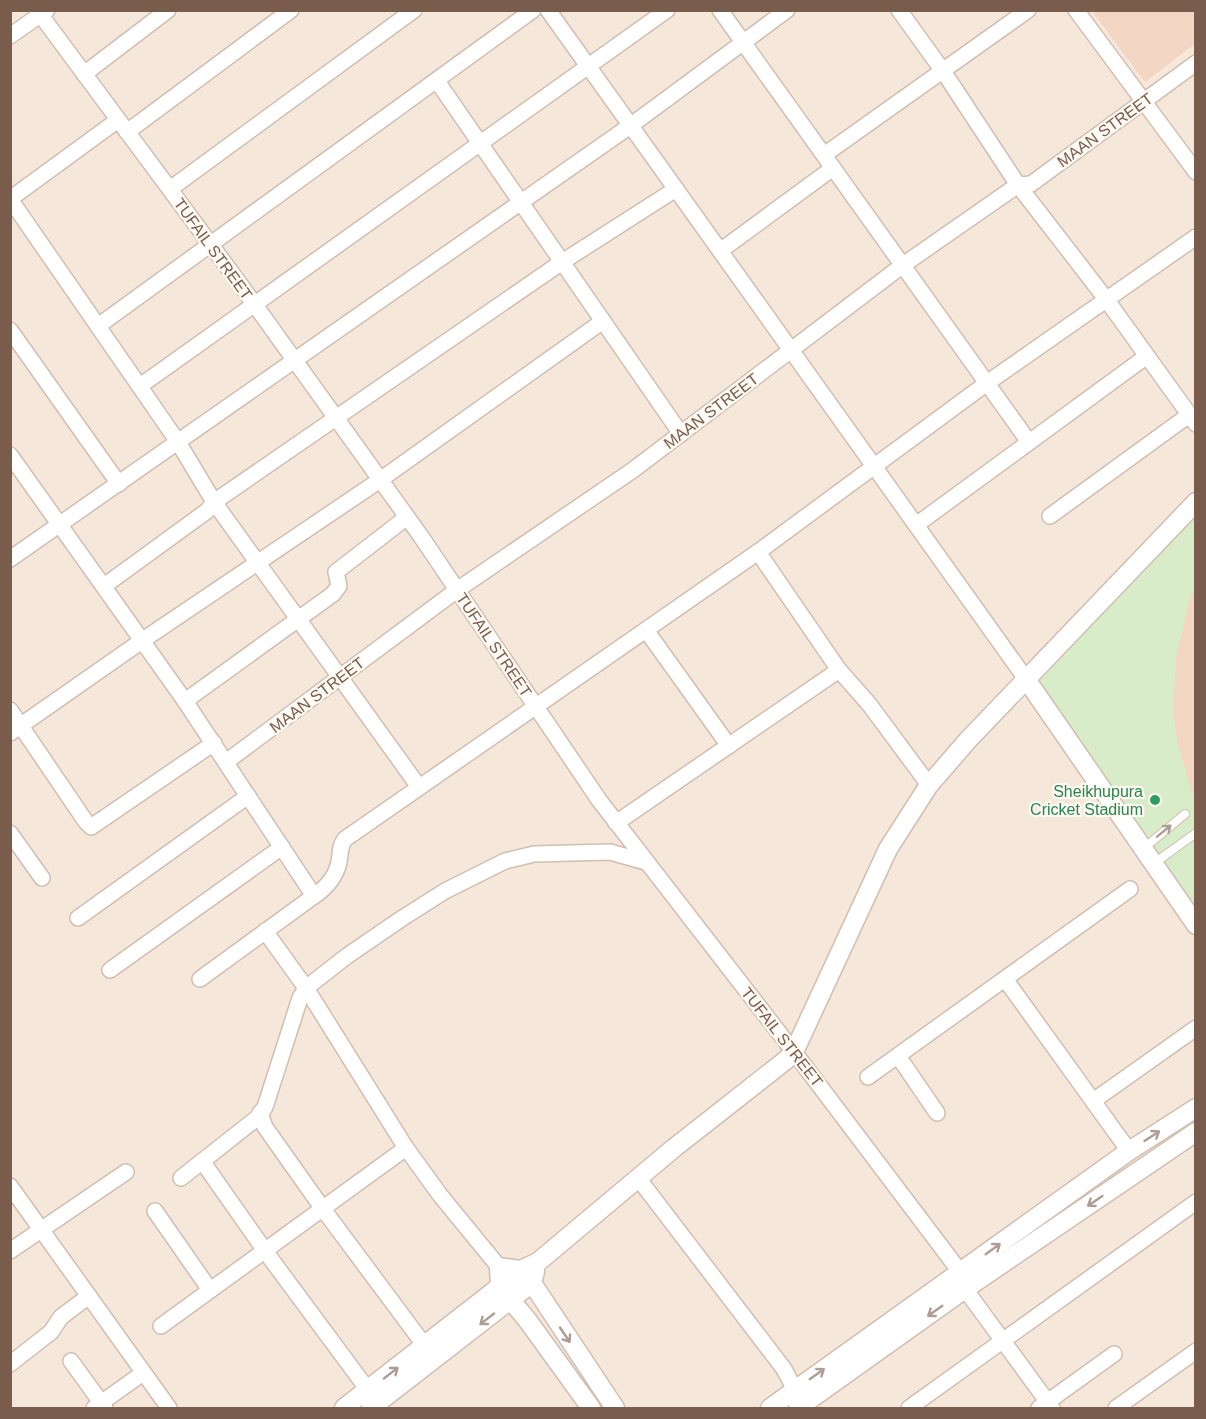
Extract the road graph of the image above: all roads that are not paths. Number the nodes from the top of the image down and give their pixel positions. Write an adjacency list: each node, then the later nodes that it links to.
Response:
1 (168, 10): 18 (street)
2 (291, 10): 21 (street)
3 (414, 10): 28 (street)
4 (532, 10): 19 (street)
5 (548, 10): 16 (street)
6 (667, 10): 16 (street)
7 (720, 10): 14 (street)
8 (787, 10): 14 (street)
9 (899, 10): 17 (street)
10 (1028, 10): 17 (street)
11 (1076, 10): 20 (street)
12 (41, 12): 13 (street); 18 (street, TUFAIL STREET)
13 (10, 36)
14 (743, 43): 22 (street); 24 (street)
15 (1196, 63): 20 (street, MAAN STREET)
16 (589, 66): 22 (street); 23 (street)
17 (943, 71): 24 (street); 27 (street)
18 (84, 74): 21 (street, TUFAIL STREET)
19 (437, 81): 23 (street); 33 (street)
20 (1143, 102): 26 (street); 27 (street, MAAN STREET)
21 (122, 126): 28 (street, TUFAIL STREET); 30 (street)
22 (630, 126): 29 (street); 31 (street)
23 (480, 143): 31 (street); 38 (street)
24 (824, 155): 25 (street)
25 (833, 168): 34 (street); 36 (street)
26 (1196, 172)
27 (1018, 185): 36 (street, MAAN STREET); 37 (street)
28 (170, 189): 33 (street, TUFAIL STREET)
29 (676, 189): 34 (street); 35 (street)
30 (10, 199): 40 (street)
31 (521, 202): 35 (street); 44 (street)
32 (1196, 237): 37 (street)
33 (210, 244): 38 (street, TUFAIL STREET); 40 (street)
34 (720, 251): 42 (street)
35 (562, 262): 39 (street); 47 (street)
36 (903, 265): 42 (street, MAAN STREET); 45 (street)
37 (1106, 299): 43 (street); 45 (street)
38 (254, 304): 44 (street, TUFAIL STREET); 46 (street)
39 (603, 321): 49 (street); 54 (street)
40 (98, 326): 46 (street)
41 (10, 330): 55 (street)
42 (791, 349): 49 (street, MAAN STREET); 53 (street)
43 (1147, 356): 48 (street); 51 (street)
44 (295, 360): 47 (street, TUFAIL STREET); 50 (street)
45 (987, 383): 51 (street); 53 (street)
46 (140, 386): 50 (street)
47 (336, 418): 54 (street, TUFAIL STREET); 56 (street)
48 (1192, 420): 58 (street)
49 (681, 434): 66 (street, MAAN STREET)
50 (178, 442): 55 (street); 56 (street)
51 (1029, 442): 61 (street)
52 (10, 455): 60 (street)
53 (875, 467): 61 (street); 62 (street)
54 (380, 480): 59 (street, TUFAIL STREET); 64 (street)
55 (119, 484): 60 (street)
56 (214, 502): 64 (street); 65 (street)
57 (1196, 502): 72 (street)
58 (1050, 516)
59 (407, 517): 66 (street, TUFAIL STREET); 67 (street)
60 (60, 524): 63 (street); 65 (street)
61 (916, 525): 72 (street)
62 (758, 552): 68 (street); 70 (street)
63 (10, 559)
64 (258, 562): 67 (street); 69 (street)
65 (104, 586): 69 (street)
66 (457, 590): 71 (street, MAAN STREET); 74 (street, TUFAIL STREET)
67 (299, 619): 71 (street); 73 (street)
68 (646, 630): 74 (street); 78 (street)
69 (143, 640): 73 (street); 76 (street)
70 (839, 670): 78 (street); 80 (street)
71 (341, 677): 79 (street, MAAN STREET); 81 (street)
72 (1026, 679): 80 (street); 88 (street)
73 (185, 701): 77 (street)
74 (535, 706): 81 (street); 84 (street, TUFAIL STREET)
75 (10, 710): 76 (street)
76 (16, 729): 77 (street)
77 (214, 743): 79 (street)
78 (729, 746): 84 (street)
79 (226, 762): 82 (street)
80 (929, 785): 102 (street)
81 (419, 787): 93 (street)
82 (248, 796): 87 (street); 94 (street)
83 (1185, 814): 88 (lane, one-way to 83)
84 (616, 823): 89 (street, TUFAIL STREET)
85 (10, 833): 91 (street)
86 (1196, 833): 90 (lane)
87 (282, 847): 93 (street); 97 (street)
88 (1142, 849): 90 (street)
89 (646, 862): 100 (street); 102 (street, TUFAIL STREET)
90 (1153, 864): 95 (street)
91 (42, 878)
92 (1130, 889): 99 (street)
93 (314, 896): 96 (street)
94 (78, 918)
95 (1196, 925)
96 (265, 931): 98 (street); 100 (street)
97 (111, 970)
98 (200, 979)
99 (1005, 979): 103 (street); 105 (street)
100 (306, 988): 107 (street); 110 (street)
101 (1196, 1028): 105 (street)
102 (794, 1052): 115 (street); 125 (street, TUFAIL STREET)
103 (898, 1056): 104 (street); 108 (street)
104 (868, 1077)
105 (1093, 1101): 111 (street)
106 (1196, 1108): 111 (street, one-way to 106)
107 (260, 1113): 112 (street); 118 (street)
108 (937, 1113)
109 (1196, 1132): 125 (street, one-way to 125)
110 (406, 1148): 118 (street); 123 (street)
111 (1129, 1151): 125 (street, one-way to 111)
112 (202, 1161): 114 (street); 121 (street)
113 (126, 1172): 120 (street)
114 (181, 1178)
115 (638, 1178): 124 (street); 138 (street)
116 (10, 1186): 120 (street)
117 (1196, 1202): 130 (street)
118 (323, 1209): 121 (street); 131 (street)
119 (155, 1211): 126 (street)
120 (42, 1230): 122 (street); 128 (street)
121 (265, 1250): 126 (street); 137 (street)
122 (10, 1251)
123 (499, 1267): 124 (street); 127 (street)
124 (526, 1276): 127 (street); 144 (street, one-way to 144)
125 (963, 1281): 130 (street, TUFAIL STREET); 138 (street)
126 (210, 1290): 129 (street)
127 (506, 1294): 131 (street); 137 (street, one-way to 137); 143 (street)
128 (89, 1296): 135 (street); 136 (street)
129 (161, 1326)
130 (1003, 1342): 139 (street, TUFAIL STREET); 146 (street)
131 (425, 1346): 137 (street, one-way to 131)
132 (1196, 1351): 147 (street)
133 (1114, 1354): 139 (street)
134 (71, 1361): 140 (street)
135 (10, 1364)
136 (143, 1373): 140 (street); 141 (street)
137 (370, 1399): 142 (street)
138 (801, 1403): 145 (street)
139 (1046, 1406)
140 (100, 1407)
141 (169, 1408)
142 (344, 1408)
143 (591, 1408)
144 (615, 1408)
145 (770, 1408)
146 (909, 1408)
147 (1116, 1408)

